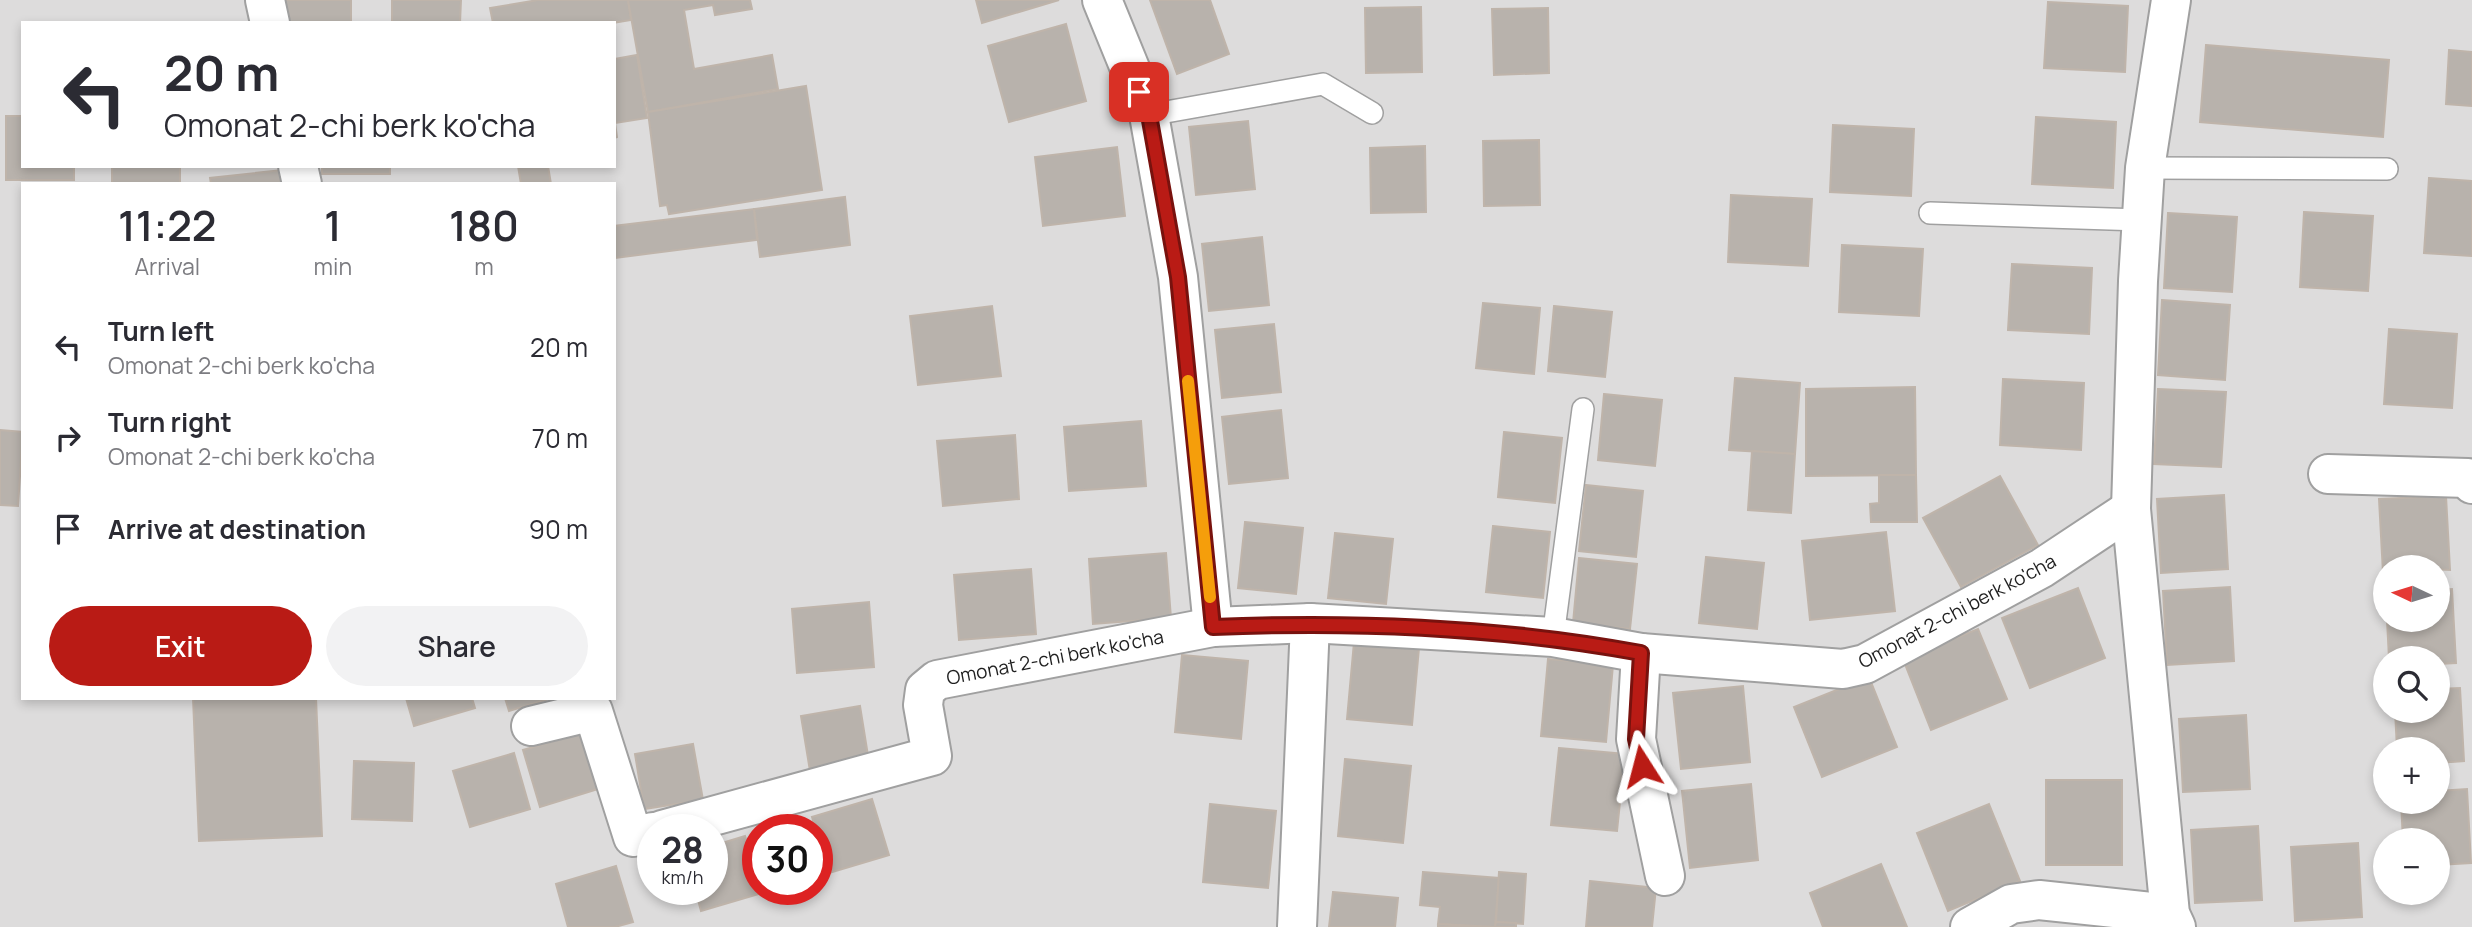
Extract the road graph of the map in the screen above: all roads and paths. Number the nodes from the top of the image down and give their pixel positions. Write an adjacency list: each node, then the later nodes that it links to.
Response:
1 (265, 0): 4 (street)
2 (1102, 0): 6 (street)
3 (2171, 0): 7 (street)
4 (270, 21)
5 (1372, 113): 6 (lane)
6 (1149, 115): 16 (street)
7 (2145, 168): 8 (lane); 10 (street)
8 (2387, 169)
9 (1930, 213): 10 (lane)
10 (2141, 220): 14 (street)
11 (1583, 409): 17 (lane)
12 (2328, 474): 13 (street)
13 (2472, 484)
14 (2132, 509): 18 (street, Omonat 2-chi berk ko'cha); 23 (street)
15 (1310, 623): 16 (street, Omonat 2-chi berk ko'cha); 17 (street, Omonat 2-chi berk ko'cha); 24 (street)
16 (1213, 627): 20 (street, Omonat 2-chi berk ko'cha)
17 (1553, 637): 18 (street, Omonat 2-chi berk ko'cha)
18 (1641, 653): 22 (street)
19 (531, 726): 21 (street)
20 (720, 814)
21 (637, 836)
22 (1665, 876)
23 (2173, 921): 25 (street)
24 (1297, 927)
25 (1970, 927)

